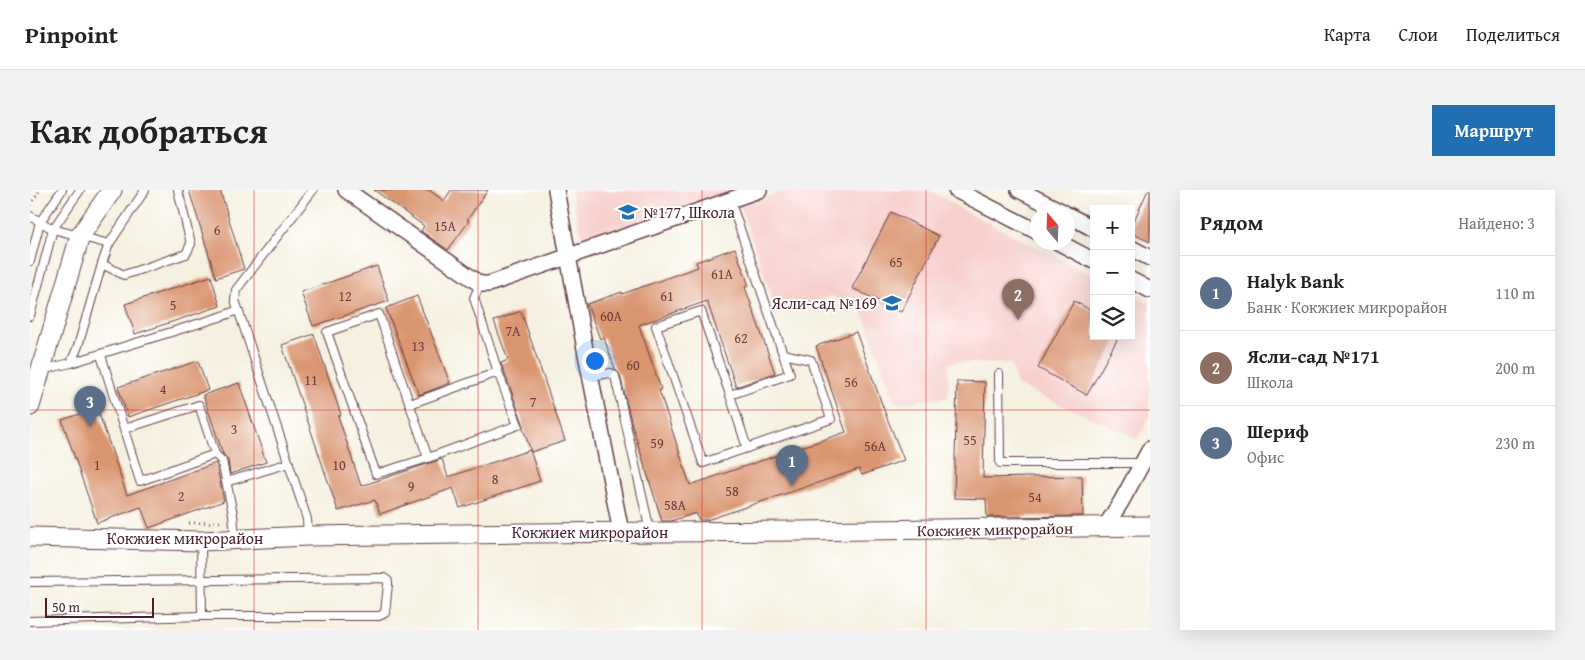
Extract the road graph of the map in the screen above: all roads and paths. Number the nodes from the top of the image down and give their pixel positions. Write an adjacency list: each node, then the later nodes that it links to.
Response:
1 (40, 190): 14 (path)
2 (62, 190): 18 (lane)
3 (80, 190): 21 (lane)
4 (112, 190): 22 (street)
5 (144, 190): 23 (lane)
6 (178, 190): 30 (lane)
7 (313, 190): 34 (lane)
8 (346, 190): 32 (street)
9 (556, 190): 26 (street)
10 (758, 190): 13 (street)
11 (956, 190): 20 (street)
12 (1019, 190): 15 (street)
13 (730, 200): 26 (street); 36 (lane)
14 (30, 205)
15 (1049, 205)
16 (30, 216): 18 (lane)
17 (1075, 219): 19 (street)
18 (40, 222): 21 (lane); 29 (lane)
19 (1090, 227)
20 (1030, 228)
21 (53, 229): 22 (lane); 35 (lane)
22 (80, 236): 23 (lane); 42 (street)
23 (109, 244): 30 (lane)
24 (1073, 250): 28 (street)
25 (1135, 250): 27 (street)
26 (568, 256): 32 (street); 41 (street)
27 (1150, 258)
28 (1090, 259)
29 (30, 261)
30 (102, 264): 38 (lane)
31 (1135, 282): 33 (street)
32 (480, 284): 39 (lane)
33 (1150, 290)
34 (238, 310): 37 (lane); 51 (lane)
35 (30, 316)
36 (783, 354): 43 (lane); 47 (lane)
37 (101, 355): 38 (lane); 46 (lane)
38 (71, 363): 42 (lane)
39 (498, 372): 44 (lane); 50 (lane)
40 (999, 374): 52 (lane)
41 (590, 376): 56 (street); 57 (lane)
42 (35, 379): 45 (street)
43 (730, 395): 47 (lane); 47 (lane)
44 (410, 404): 50 (lane); 50 (lane)
45 (30, 406)
46 (124, 429): 49 (lane); 49 (lane)
47 (747, 448)
48 (1150, 449): 52 (street)
49 (216, 454): 53 (lane)
50 (428, 458)
51 (289, 463): 53 (lane); 58 (lane)
52 (1142, 463): 55 (street)
53 (226, 482): 60 (lane)
54 (1150, 526): 55 (street, Кокжиек микрорайон)
55 (1105, 527): 57 (street, Кокжиек микрорайон)
56 (621, 532): 57 (street, Кокжиек микрорайон); 58 (street, Кокжиек микрорайон)
57 (650, 532)
58 (308, 536): 60 (street, Кокжиек микрорайон)
59 (30, 537): 61 (street, Кокжиек микрорайон)
60 (235, 539): 61 (street, Кокжиек микрорайон)
61 (201, 541): 62 (lane)
62 (200, 579): 63 (lane); 64 (lane); 64 (lane)
63 (30, 582)
64 (202, 616): 65 (lane)
65 (30, 621)

